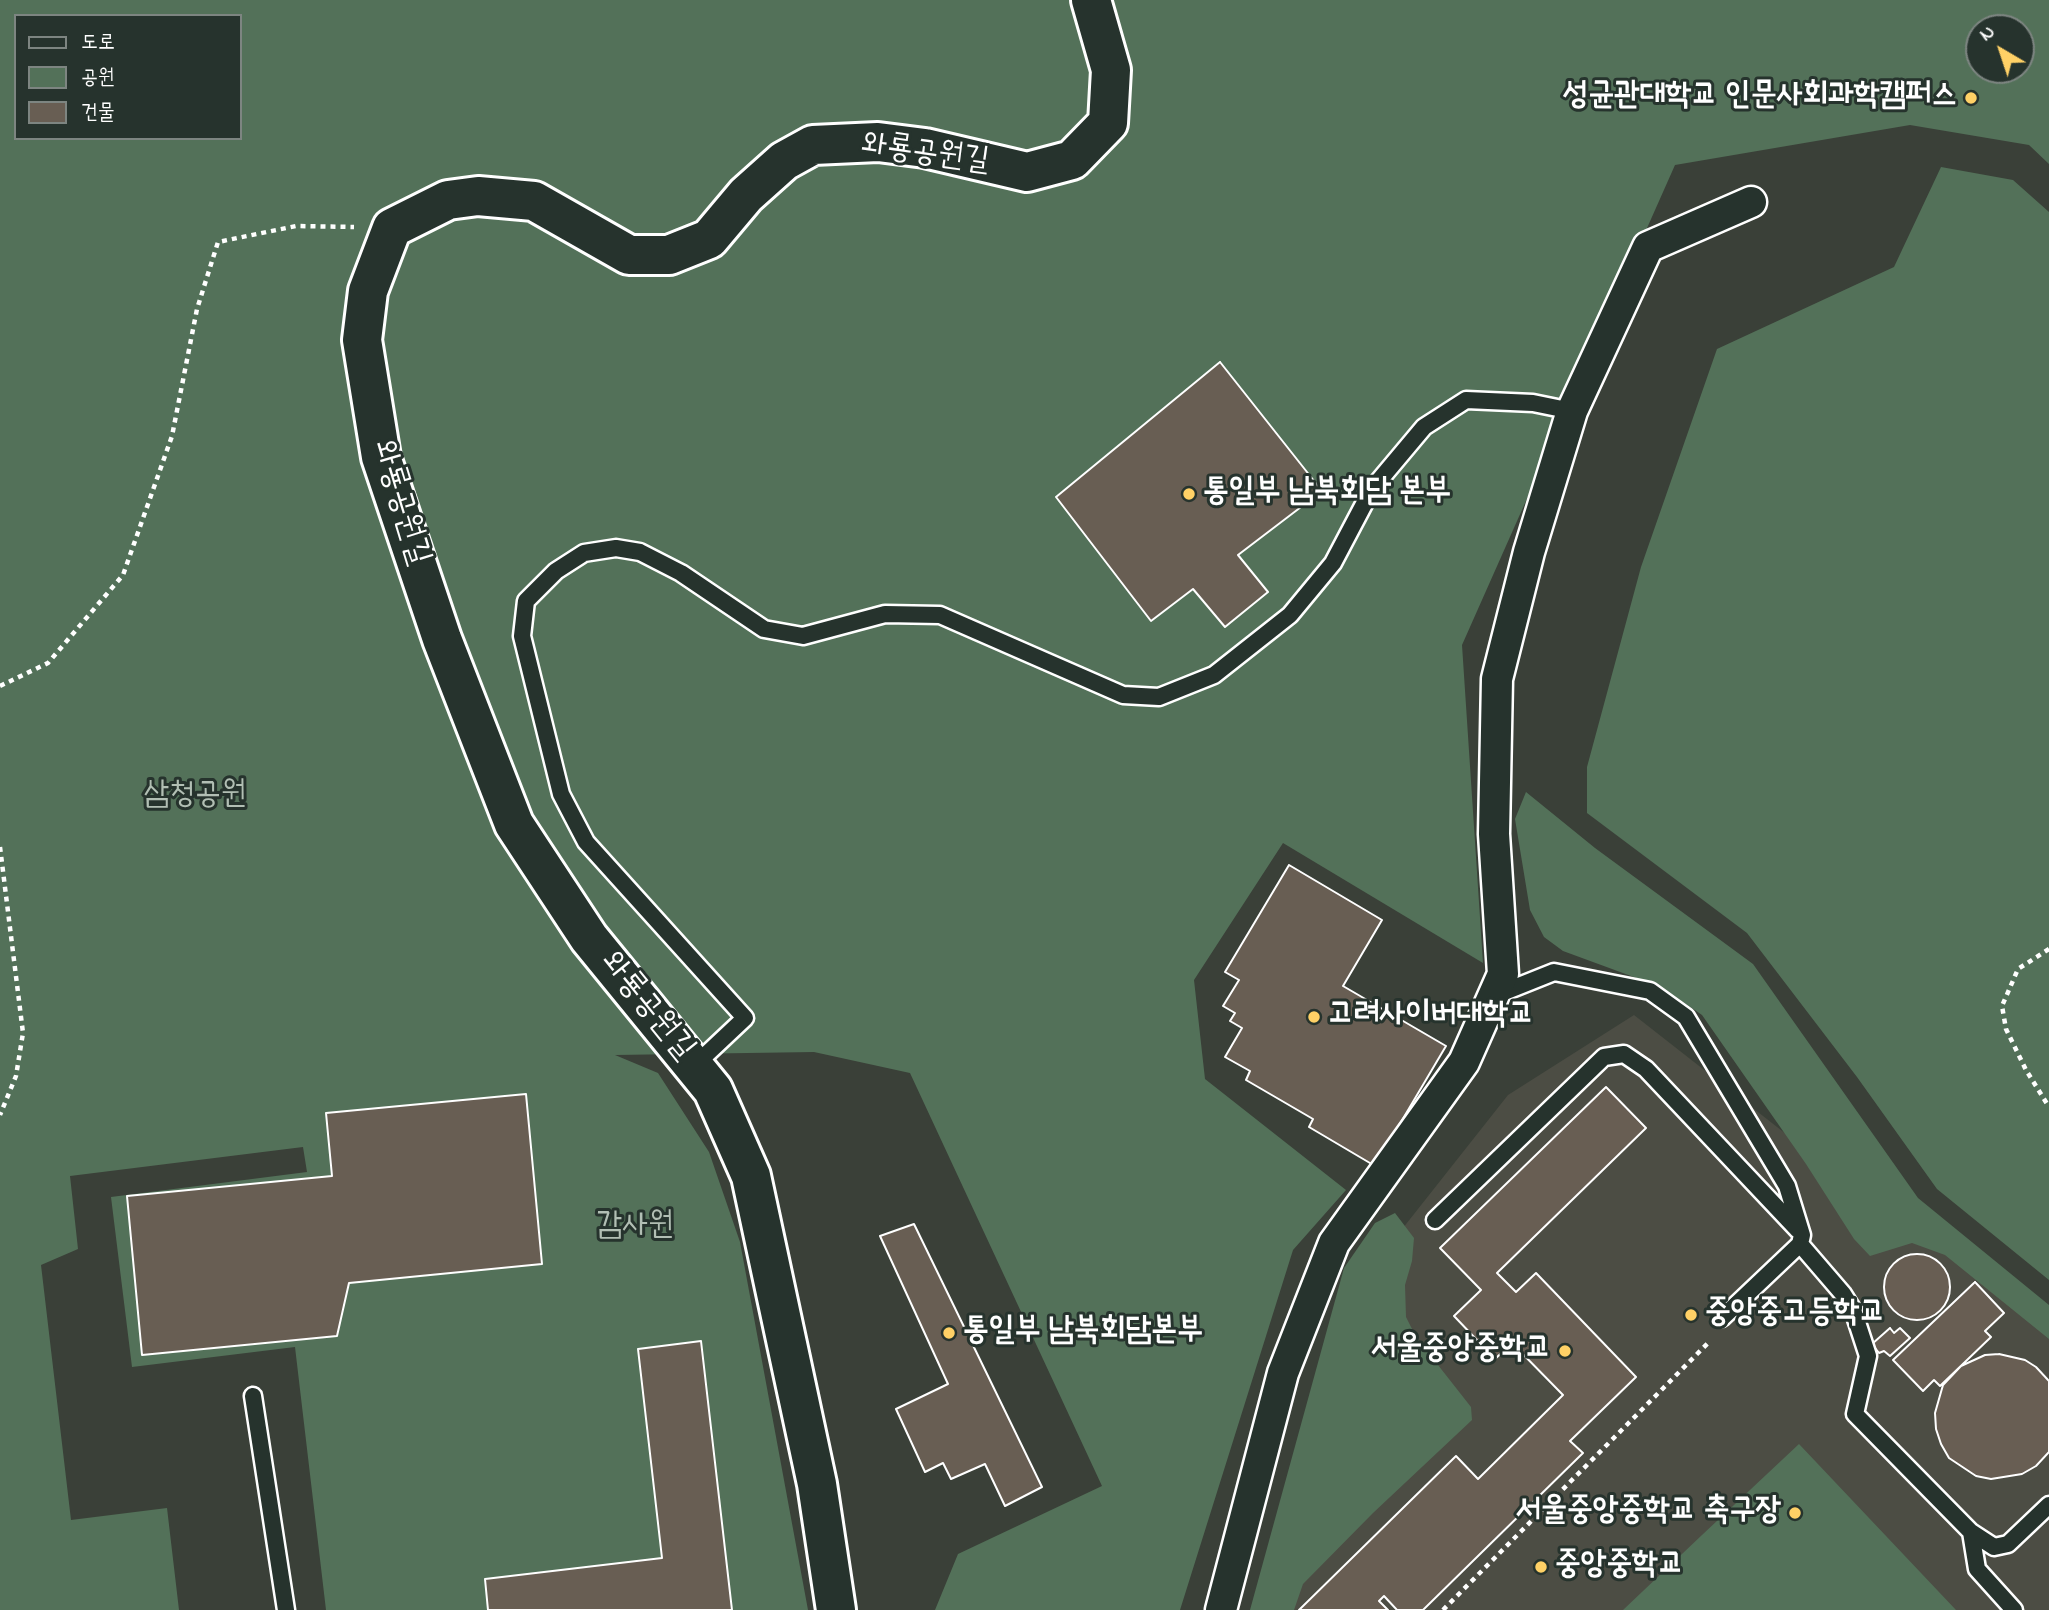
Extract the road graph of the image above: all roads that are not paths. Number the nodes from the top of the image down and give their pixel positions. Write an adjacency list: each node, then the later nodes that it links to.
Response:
1 (1091, 0): 5 (street, 와룡공원길)
2 (1751, 202): 3 (street)
3 (1572, 411): 4 (street); 5 (lane)
4 (1494, 996): 7 (lane); 14 (street)
5 (694, 1066): 13 (street, 와룡공원길)
6 (1435, 1220): 7 (lane)
7 (1801, 1240): 8 (lane); 11 (lane)
8 (1722, 1318)
9 (253, 1396): 12 (lane)
10 (2049, 1505): 11 (lane)
11 (1971, 1532): 15 (lane)
12 (286, 1610)
13 (835, 1610)
14 (1221, 1610)
15 (2014, 1610)

